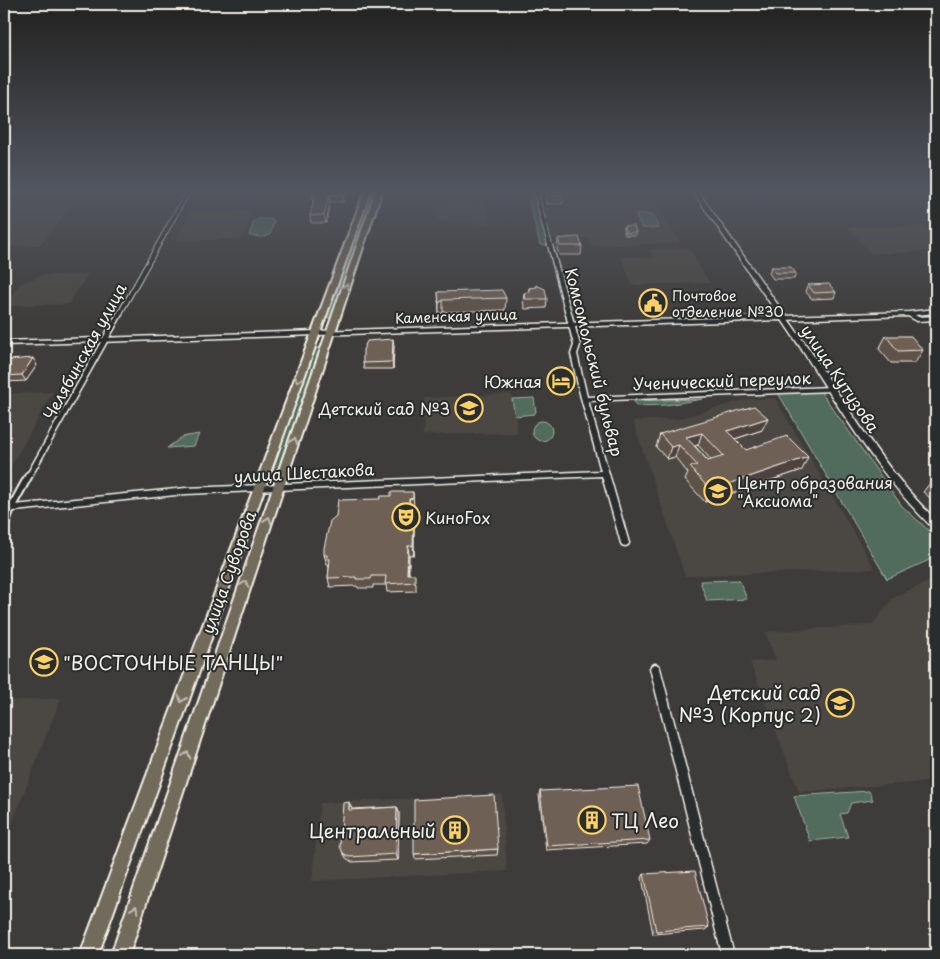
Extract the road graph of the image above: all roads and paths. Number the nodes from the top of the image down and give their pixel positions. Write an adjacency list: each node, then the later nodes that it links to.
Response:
1 (164, 235): 14 (street, Челябинская улица)
2 (351, 235): 12 (main road, улица Суворова)
3 (363, 235): 13 (main road, улица Суворова, one-way to 3)
4 (547, 235): 6 (street, Комсомольский бульвар)
5 (725, 235): 9 (street, улица Кутузова)
6 (550, 245): 11 (street, Комсомольский бульвар)
7 (936, 311): 8 (street, Каменская улица)
8 (909, 314): 9 (street, Каменская улица); 10 (street, Каменская улица)
9 (782, 318): 11 (street, Каменская улица); 16 (street, улица Кутузова)
10 (936, 318)
11 (572, 325): 13 (street, Каменская улица); 17 (street, Комсомольский бульвар)
12 (315, 333): 13 (street, Каменская улица); 14 (street, Каменская улица); 19 (main road, улица Суворова, one-way to 19)
13 (330, 333): 20 (main road, улица Суворова, one-way to 13)
14 (104, 340): 15 (street, Каменская улица); 21 (street, Челябинская улица)
15 (4, 343)
16 (831, 389): 17 (street, Ученический переулок); 22 (street, улица Кутузова)
17 (585, 399): 18 (street, Комсомольский бульвар)
18 (606, 473): 20 (street, улица Шестакова); 24 (street, Комсомольский бульвар)
19 (258, 488): 20 (street, улица Шестакова); 21 (street, улица Шестакова); 26 (main road, улица Суворова, one-way to 26)
20 (278, 488): 27 (main road, улица Суворова, one-way to 20)
21 (7, 509): 23 (street, Челябинская улица)
22 (936, 526)
23 (4, 527)
24 (625, 542)
25 (655, 668): 28 (street)
26 (89, 955)
27 (120, 955)
28 (728, 955)

